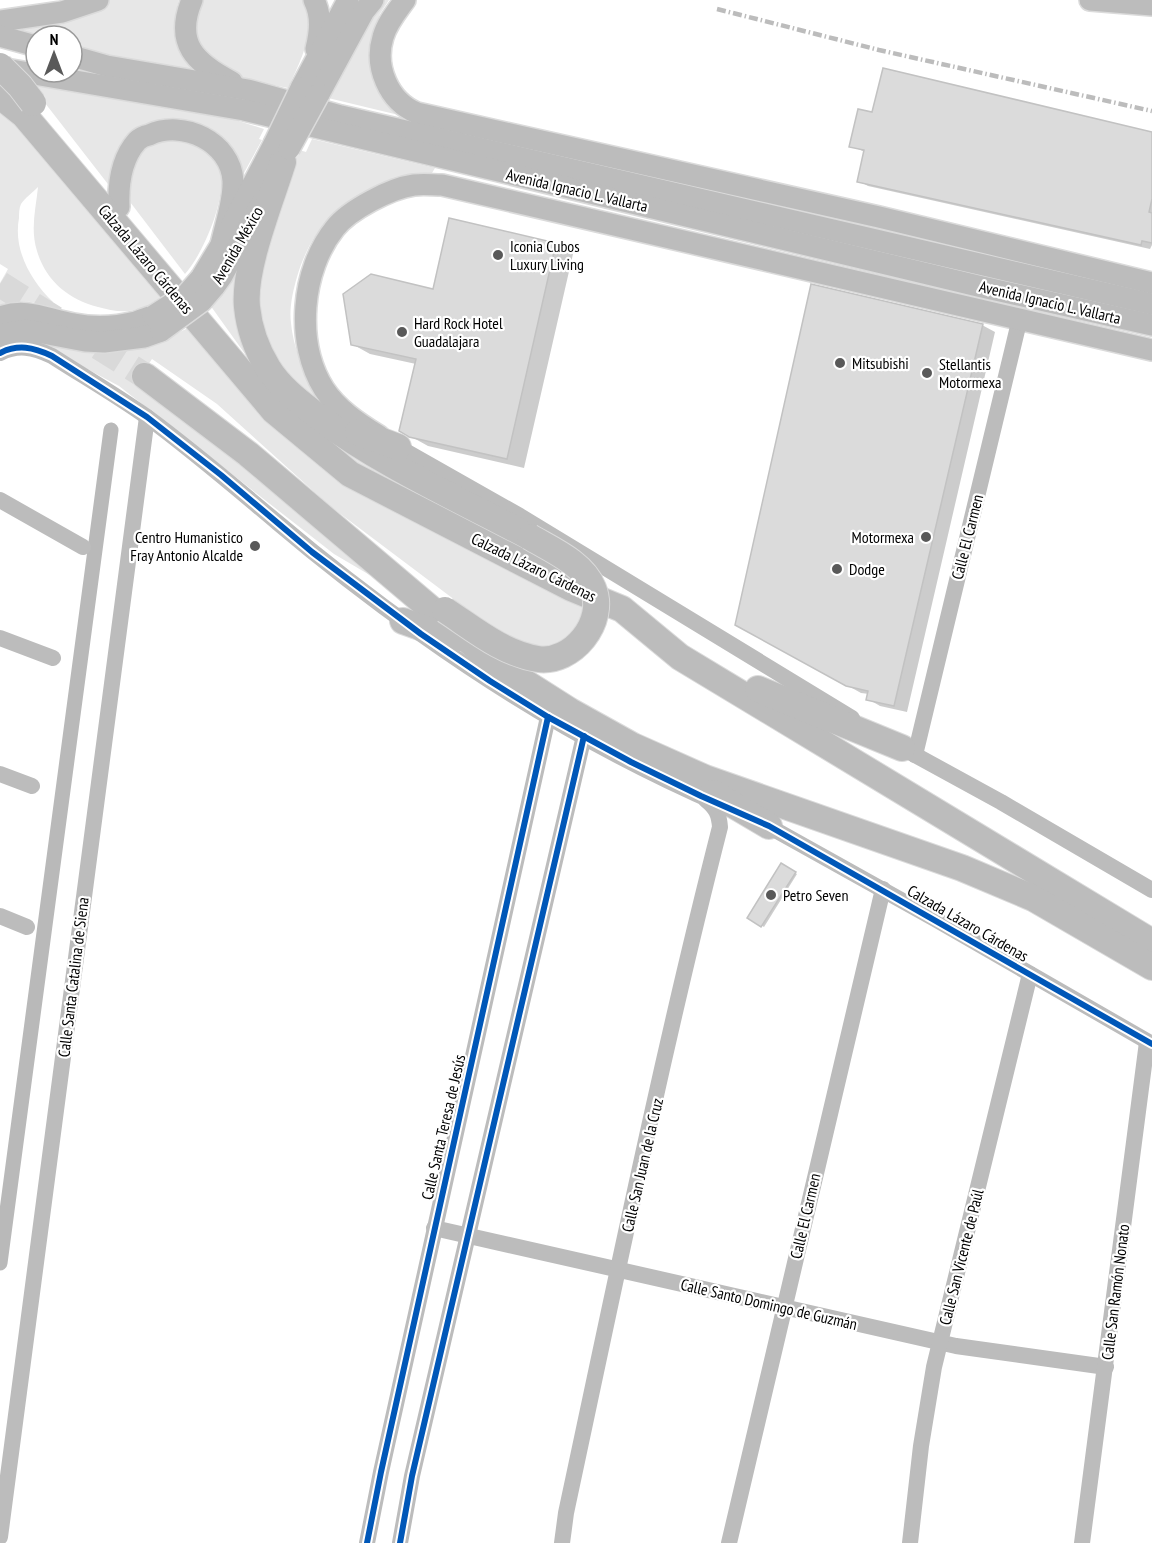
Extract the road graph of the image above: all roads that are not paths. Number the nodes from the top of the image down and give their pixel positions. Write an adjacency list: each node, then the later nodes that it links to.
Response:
1 (98, 0): 9 (main road)
2 (192, 0): 15 (main road)
3 (314, 0): 13 (main road)
4 (348, 0): 13 (main road, Avenida México)
5 (373, 0): 16 (main road, Avenida México)
6 (405, 0): 20 (main road)
7 (1090, 0): 8 (main road)
8 (1152, 5)
9 (0, 21)
10 (0, 36): 11 (main road)
11 (24, 43)
12 (84, 59): 15 (main road, Avenida Ignacio L. Vallarta)
13 (312, 64): 16 (main road, Avenida México)
14 (0, 67): 19 (highway, bridge); 27 (main road, Avenida Ignacio L. Vallarta)
15 (248, 90): 24 (main road, Avenida Ignacio L. Vallarta)
16 (310, 91): 18 (main road, Avenida México, bridge)
17 (0, 96): 22 (highway, Calzada Lázaro Cárdenas)
18 (282, 152): 21 (main road, Avenida México); 25 (main road, Avenida México); 39 (highway)
19 (119, 207): 21 (main road); 22 (highway)
20 (879, 218): 24 (main road); 26 (main road)
21 (221, 245): 25 (main road, Avenida México)
22 (152, 266): 50 (highway, Calzada Lázaro Cárdenas)
23 (820, 273): 27 (main road); 31 (main road, Avenida Ignacio L. Vallarta); 41 (main road, Avenida Ignacio L. Vallarta)
24 (1034, 276): 28 (main road, Avenida Ignacio L. Vallarta)
25 (207, 283): 32 (main road, Avenida México, bridge)
26 (1152, 283)
27 (978, 286): 29 (main road, Avenida Ignacio L. Vallarta)
28 (1152, 304)
29 (1082, 310): 33 (main road, Avenida Ignacio L. Vallarta); 35 (main road)
30 (0, 317): 32 (main road, Avenida México)
31 (1020, 318): 35 (main road, Avenida Ignacio L. Vallarta); 55 (street, Calle El Carmen)
32 (157, 323): 34 (main road, Avenida México)
33 (1152, 325)
34 (0, 334)
35 (1112, 341): 36 (main road, Avenida Ignacio L. Vallarta)
36 (1152, 350)
37 (0, 353): 40 (street, Calzada Lázaro Cárdenas)
38 (145, 376): 46 (highway)
39 (294, 398): 41 (highway); 44 (highway)
40 (147, 417): 47 (street, Calzada Lázaro Cárdenas); 74 (street, Calle Santa Catalina de Siena)
41 (398, 447): 42 (street)
42 (431, 466): 44 (highway); 55 (street)
43 (0, 500): 45 (street)
44 (530, 537): 46 (highway, bridge)
45 (83, 547)
46 (387, 571): 49 (highway)
47 (403, 621): 49 (highway); 52 (street, Calzada Lázaro Cárdenas)
48 (0, 638): 51 (street)
49 (465, 639): 54 (highway)
50 (680, 657): 55 (highway); 64 (highway, Calzada Lázaro Cárdenas)
51 (53, 658)
52 (548, 717): 53 (street, Calzada Lázaro Cárdenas); 68 (street, Calle Santa Teresa de Jesús)
53 (584, 736): 58 (street, Calzada Lázaro Cárdenas); 69 (street)
54 (633, 746): 59 (highway); 65 (highway)
55 (909, 752): 61 (street)
56 (0, 774): 57 (street)
57 (32, 786)
58 (701, 796): 59 (street, Calzada Lázaro Cárdenas); 70 (street, Calle San Juan de la Cruz)
59 (770, 826): 60 (street, Calzada Lázaro Cárdenas)
60 (883, 889): 66 (street, Calzada Lázaro Cárdenas); 71 (street, Calle El Carmen)
61 (1152, 890)
62 (0, 916): 63 (street)
63 (27, 927)
64 (1152, 942)
65 (1152, 967)
66 (1029, 974): 67 (street, Calzada Lázaro Cárdenas); 72 (street, Calle San Vicente de Paúl)
67 (1150, 1043): 73 (street, Calle San Ramón Nonato)
68 (434, 1228): 69 (street, Calle Santo Domingo de Guzmán); 75 (street, Calle Santa Teresa de Jesús)
69 (469, 1236): 70 (street, Calle Santo Domingo de Guzmán); 76 (street)
70 (618, 1270): 71 (street, Calle Santo Domingo de Guzmán); 77 (street, Calle San Juan de la Cruz)
71 (783, 1307): 72 (street, Calle Santo Domingo de Guzmán); 78 (street, Calle El Carmen)
72 (940, 1343): 73 (street, Calle Santo Domingo de Guzmán); 79 (street, Calle San Vicente de Paúl)
73 (1106, 1366): 80 (street, Calle San Ramón Nonato)
74 (0, 1537)
75 (367, 1543)
76 (400, 1543)
77 (562, 1543)
78 (729, 1543)
79 (910, 1543)
80 (1082, 1543)

